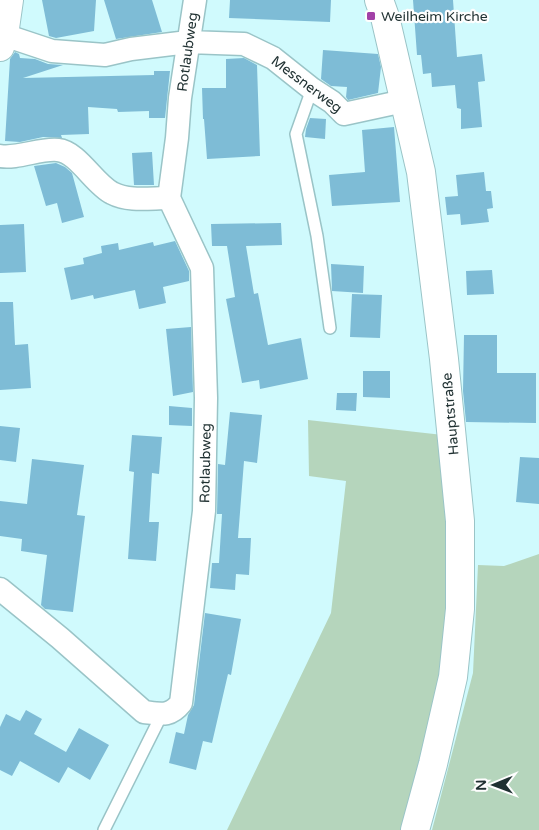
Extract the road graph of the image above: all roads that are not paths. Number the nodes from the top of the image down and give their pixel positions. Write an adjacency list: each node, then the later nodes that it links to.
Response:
1 (9, 0): 4 (street)
2 (195, 0): 5 (street, Rotlaubweg)
3 (380, 0): 7 (street, Hauptstraße)
4 (2, 41): 5 (street, Messnerweg)
5 (188, 42): 6 (street, Messnerweg); 9 (street, Rotlaubweg)
6 (312, 89): 7 (street, Messnerweg); 10 (lane)
7 (404, 101): 14 (street, Hauptstraße)
8 (0, 156): 9 (street)
9 (169, 198): 12 (street, Rotlaubweg)
10 (330, 328)
11 (0, 589): 12 (street)
12 (162, 714): 13 (lane)
13 (104, 830)
14 (415, 830)

